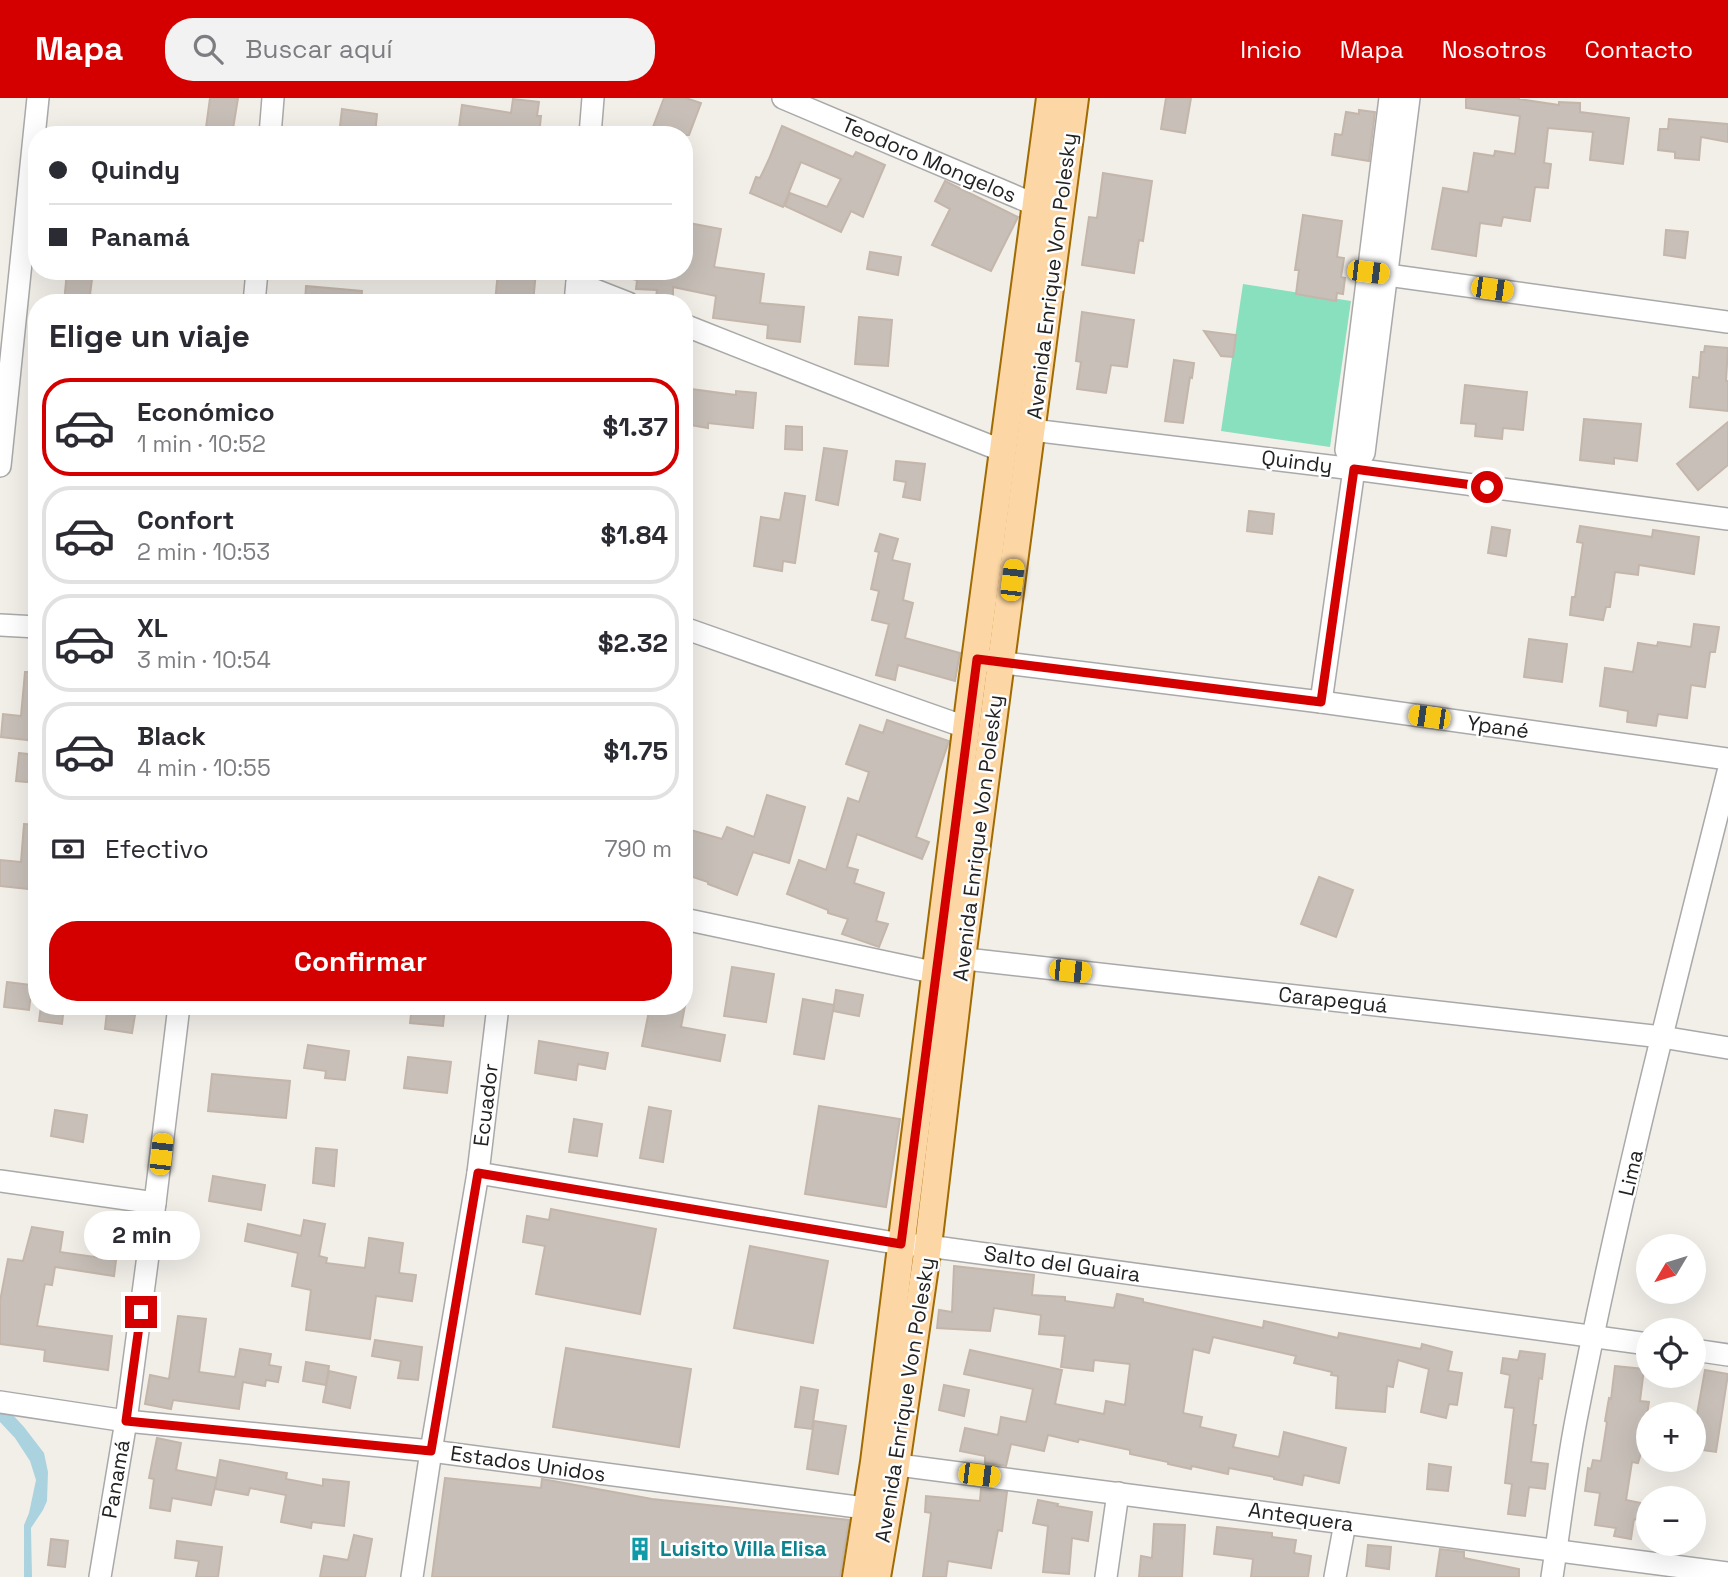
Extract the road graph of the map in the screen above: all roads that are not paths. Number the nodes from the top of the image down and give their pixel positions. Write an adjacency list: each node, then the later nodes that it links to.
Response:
1 (38, 98): 9 (street)
2 (273, 98): 10 (street)
3 (593, 98): 11 (street)
4 (783, 98): 13 (street, Teodoro Mongelos)
5 (1050, 98): 13 (main road, Avenida Enrique Von Polesky)
6 (1074, 98): 19 (main road, Avenida Enrique Von Polesky)
7 (1390, 98): 14 (street)
8 (1409, 98): 14 (street)
9 (35, 126)
10 (271, 126)
11 (591, 126)
12 (28, 195): 20 (street)
13 (1036, 205): 19 (main road, Avenida Enrique Von Polesky)
14 (1378, 273): 17 (street); 21 (street)
15 (577, 286): 16 (street)
16 (601, 294)
17 (1728, 322)
18 (693, 328): 19 (street, Quindy)
19 (1018, 440): 21 (street, Quindy); 26 (main road, Avenida Enrique Von Polesky)
20 (0, 466)
21 (1354, 469): 22 (street, Quindy); 27 (street)
22 (1728, 519)
23 (0, 625): 24 (street)
24 (28, 627)
25 (693, 631): 28 (street)
26 (989, 661): 27 (street, Ypané); 28 (main road, Avenida Enrique Von Polesky); 32 (main road, Avenida Enrique Von Polesky)
27 (1321, 702): 29 (street, Ypané)
28 (968, 728): 32 (main road, Avenida Enrique Von Polesky)
29 (1728, 759)
30 (1728, 772): 35 (street, Lima)
31 (693, 920): 32 (street, Carapeguá)
32 (946, 962): 35 (street, Carapeguá); 40 (main road, Avenida Enrique Von Polesky); 41 (main road, Avenida Enrique Von Polesky)
33 (178, 1015): 39 (street, Panamá)
34 (497, 1015): 37 (street, Ecuador)
35 (1662, 1037): 36 (street, Carapeguá); 42 (street, Lima)
36 (1728, 1048)
37 (478, 1173): 40 (street, Salto del Guaira); 48 (street, Ecuador)
38 (0, 1181): 39 (street)
39 (155, 1203): 47 (street, Panamá)
40 (901, 1244): 41 (street, Salto del Guaira); 49 (main road, Avenida Enrique Von Polesky)
41 (928, 1246): 42 (street, Salto del Guaira); 49 (main road, Avenida Enrique Von Polesky)
42 (1593, 1337): 43 (street, Salto del Guaira); 53 (street, Lima)
43 (1636, 1342)
44 (1706, 1351): 45 (street)
45 (1728, 1354)
46 (0, 1402): 47 (street, Estados Unidos)
47 (126, 1421): 48 (street, Estados Unidos); 55 (street, Panamá)
48 (431, 1451): 51 (street, Estados Unidos); 56 (street, Ecuador)
49 (885, 1463): 50 (street, Antequera); 51 (main road, Avenida Enrique Von Polesky)
50 (1118, 1493): 52 (street, Antequera); 59 (street)
51 (877, 1510): 57 (main road, Avenida Enrique Von Polesky); 58 (main road, Avenida Enrique Von Polesky)
52 (1345, 1523): 53 (street, Antequera); 60 (street)
53 (1556, 1550): 54 (street, Antequera); 61 (street, Lima)
54 (1728, 1573)
55 (100, 1577)
56 (412, 1577)
57 (856, 1577)
58 (877, 1577)
59 (1106, 1577)
60 (1335, 1577)
61 (1552, 1577)

